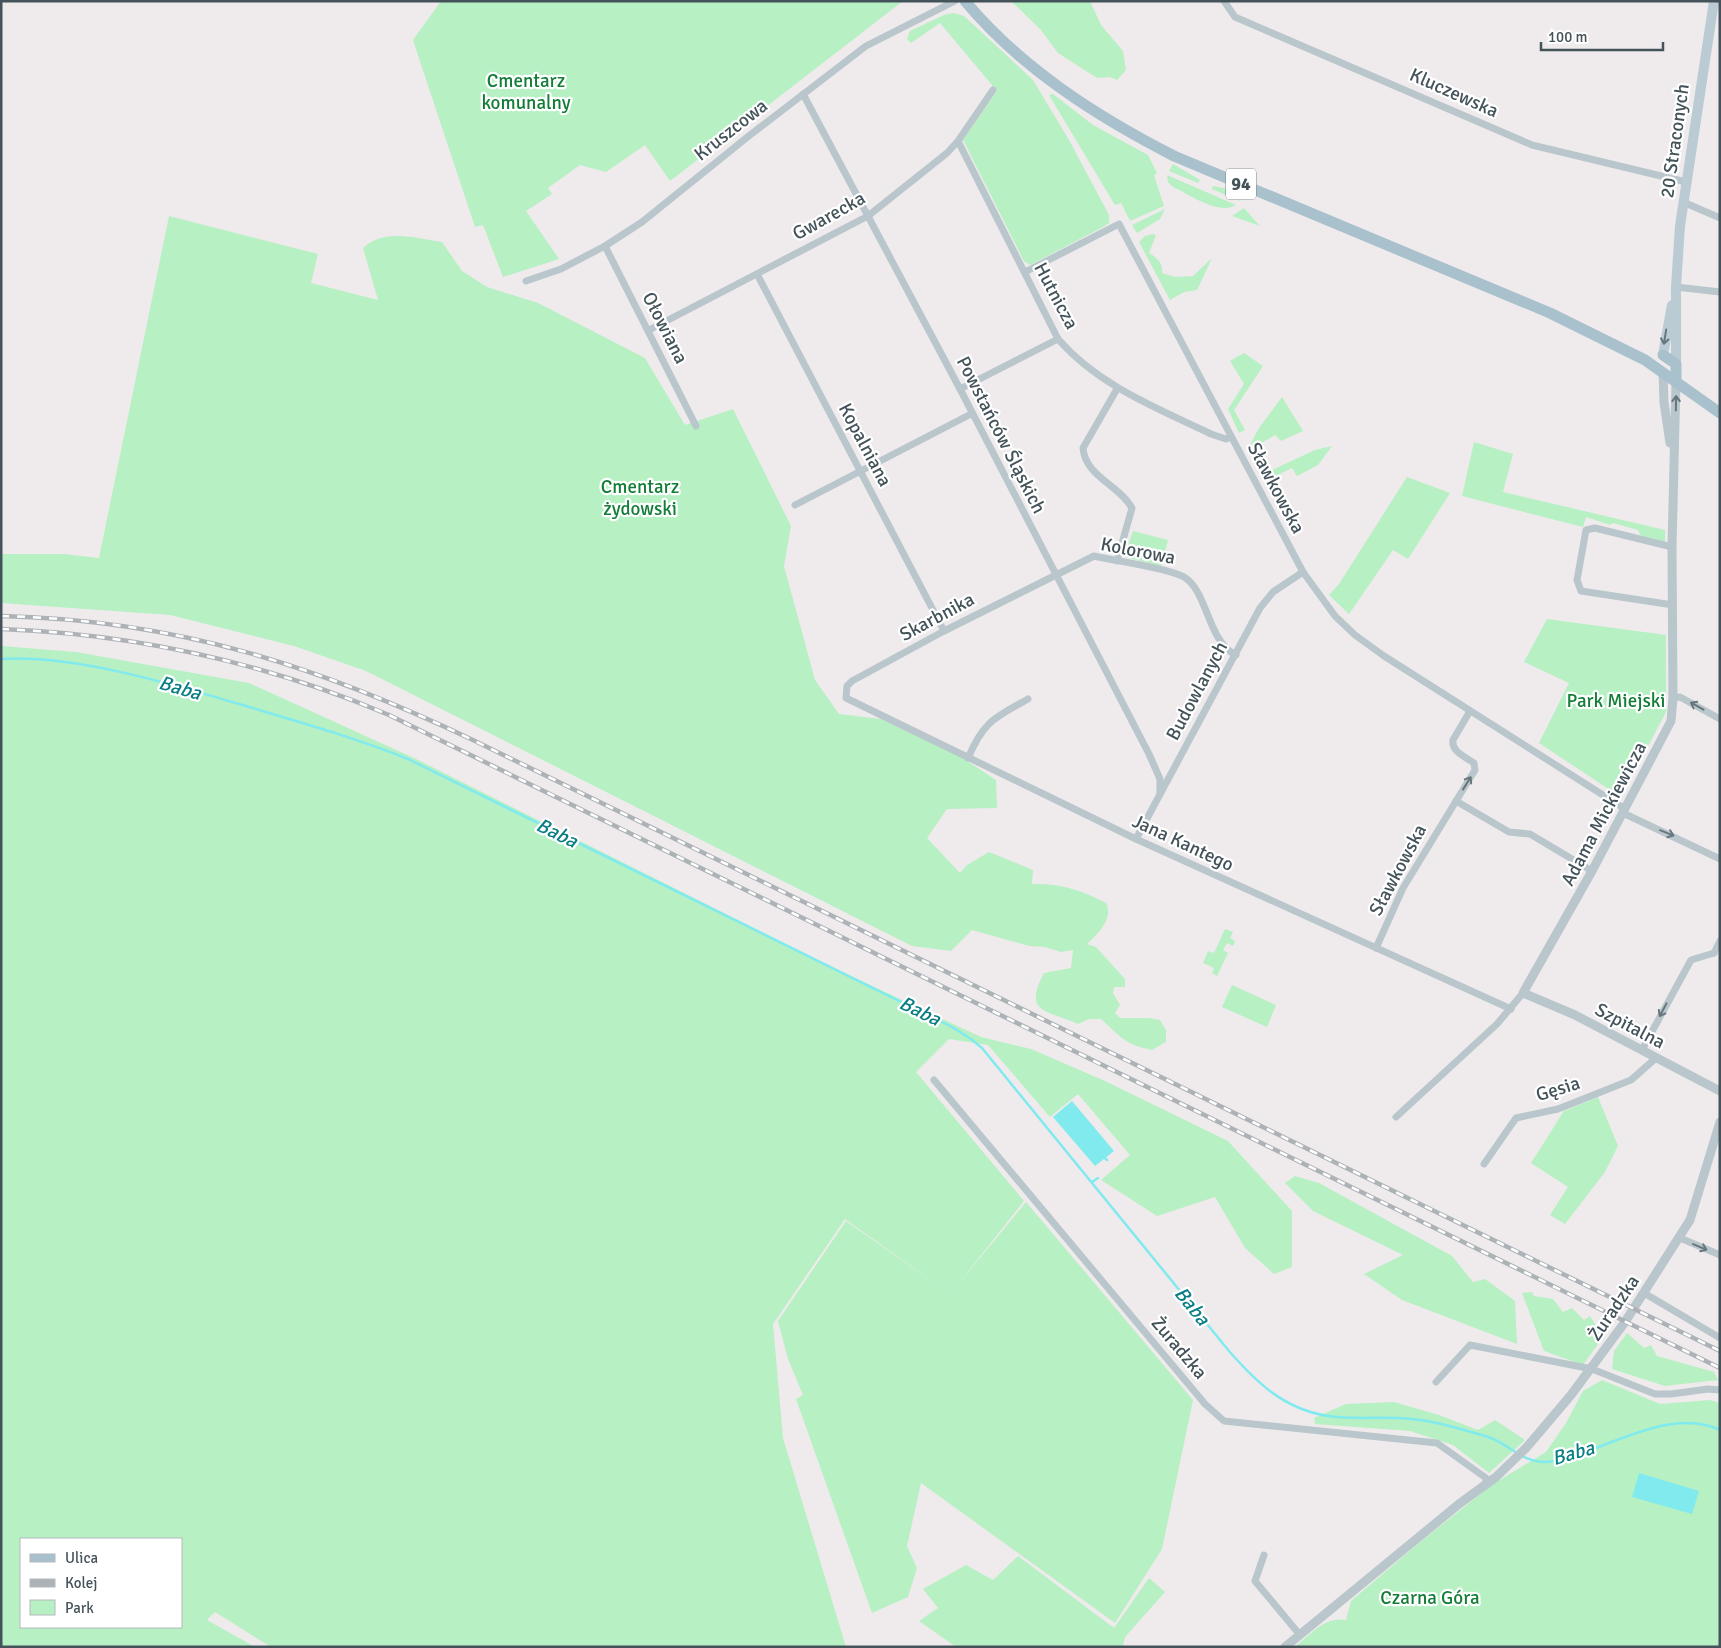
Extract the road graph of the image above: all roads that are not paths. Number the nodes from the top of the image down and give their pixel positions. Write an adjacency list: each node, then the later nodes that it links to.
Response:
1 (955, 1): 6 (street, Kruszcowa)
2 (964, 1): 22 (main road, 94)
3 (1224, 1): 8 (street, Kluczewska)
4 (1714, 1): 8 (main road, 20 Straconych)
5 (993, 90): 7 (street, Gwarecka)
6 (804, 94): 10 (street, Powstańców Śląskich); 12 (street, Kruszcowa)
7 (958, 141): 10 (street, Gwarecka); 13 (street, Hutnicza)
8 (1686, 182): 9 (main road, 20 Straconych)
9 (1683, 202): 11 (street); 16 (main road, 20 Straconych)
10 (868, 216): 14 (street, Gwarecka); 24 (street, Powstańców Śląskich)
11 (1720, 218)
12 (605, 246): 15 (street, Kruszcowa); 18 (street, Ołowiana)
13 (1025, 272): 19 (street, Hutnicza); 29 (street, Sławkowska)
14 (757, 274): 18 (street, Gwarecka); 31 (street, Kopalniana)
15 (526, 281)
16 (1676, 287): 17 (street); 20 (main road, 20 Straconych, one-way to 20); 21 (main road, 20 Straconych)
17 (1720, 292)
18 (649, 330): 28 (street, Ołowiana)
19 (1058, 339): 24 (street); 25 (street, Hutnicza)
20 (1663, 355): 21 (main road); 22 (main road, 20 Straconych)
21 (1676, 364): 23 (main road, 20 Straconych)
22 (1663, 372): 23 (main road, 94); 30 (street, Adama Mickiewicza)
23 (1676, 382): 27 (main road, 94); 30 (street, Adama Mickiewicza, one-way to 23)
24 (960, 389): 26 (street, Powstańców Śląskich)
25 (1117, 389): 29 (street, Hutnicza); 34 (street)
26 (972, 414): 31 (street); 36 (street, Powstańców Śląskich)
27 (1720, 414)
28 (696, 426)
29 (1232, 437): 35 (street, Sławkowska)
30 (1673, 461): 33 (street, Adama Mickiewicza)
31 (860, 470): 32 (street); 38 (street, Kopalniana)
32 (795, 505)
33 (1672, 547): 37 (street, Adama Mickiewicza); 37 (street)
34 (1117, 561): 36 (street, Kolorowa); 39 (street, Kolorowa)
35 (1303, 572): 39 (street, Budowlanych); 43 (street, Sławkowska)
36 (1054, 575): 38 (street, Skarbnika); 46 (street, Powstańców Śląskich)
37 (1673, 605): 41 (street, Adama Mickiewicza)
38 (944, 632): 40 (street, Skarbnika)
39 (1236, 655): 46 (street, Budowlanych)
40 (846, 698): 45 (street, Jana Kantego)
41 (1673, 698): 44 (street, one-way to 41); 48 (street, Adama Mickiewicza)
42 (1028, 699): 45 (street)
43 (1470, 711): 47 (street, Sławkowska, one-way to 43); 48 (street, Sławkowska)
44 (1720, 719)
45 (968, 758): 49 (street, Jana Kantego)
46 (1160, 794): 49 (street, Budowlanych)
47 (1456, 801): 51 (street); 53 (street, Sławkowska)
48 (1624, 811): 50 (street, Sławkowska, one-way to 50); 51 (street, Adama Mickiewicza)
49 (1136, 839): 53 (street, Jana Kantego)
50 (1720, 859)
51 (1592, 871): 55 (street, Adama Mickiewicza)
52 (1720, 940): 54 (street)
53 (1376, 948): 56 (street, Jana Kantego)
54 (1717, 954): 57 (street, one-way to 57)
55 (1523, 994): 56 (street, Adama Mickiewicza); 57 (street, Szpitalna)
56 (1511, 1009): 61 (street, Adama Mickiewicza)
57 (1642, 1050): 58 (street, Szpitalna)
58 (1656, 1058): 60 (street, Szpitalna); 63 (street, Gęsia)
59 (934, 1080): 71 (street, Żuradzka)
60 (1720, 1091)
61 (1396, 1117)
62 (1720, 1122): 64 (street, Żuradzka)
63 (1484, 1164)
64 (1680, 1238): 65 (street, one-way to 65); 66 (street, Żuradzka)
65 (1720, 1255)
66 (1644, 1293): 67 (street); 68 (street, Żuradzka)
67 (1720, 1338)
68 (1592, 1369): 69 (street); 70 (street); 71 (street, Żuradzka)
69 (1436, 1382)
70 (1720, 1390)
71 (1486, 1482): 73 (street, Żuradzka)
72 (1264, 1555): 73 (street)
73 (1300, 1635): 74 (street, Żuradzka)
74 (1284, 1647)

